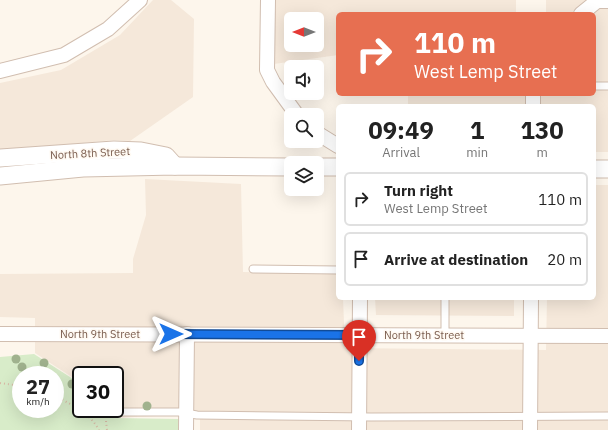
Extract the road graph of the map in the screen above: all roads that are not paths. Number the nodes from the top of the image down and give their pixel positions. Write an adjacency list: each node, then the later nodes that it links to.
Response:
1 (140, 0): 5 (street)
2 (268, 0): 8 (street)
3 (603, 1): 4 (street)
4 (584, 12)
5 (0, 71)
6 (596, 86): 7 (lane)
7 (608, 86)
8 (293, 108)
9 (324, 137): 10 (street)
10 (336, 145)
11 (0, 158): 12 (street, North 8th Street)
12 (175, 166): 13 (street, North 8th Street); 18 (street, North 8th Street)
13 (284, 166)
14 (324, 167): 15 (street)
15 (336, 167)
16 (596, 169): 17 (street)
17 (608, 169)
18 (0, 176)
19 (253, 269): 20 (lane)
20 (336, 270)
21 (360, 300): 26 (street)
22 (445, 300): 27 (lane)
23 (531, 300): 28 (street)
24 (0, 334): 25 (street, North 9th Street)
25 (187, 334): 26 (street, North 9th Street); 31 (street)
26 (359, 335): 27 (street, North 9th Street); 33 (street)
27 (445, 335): 28 (street, North 9th Street)
28 (531, 335): 29 (street, North 9th Street); 34 (street)
29 (608, 336)
30 (124, 412): 31 (lane)
31 (186, 414): 33 (lane); 35 (street)
32 (608, 416): 34 (lane)
33 (359, 423): 34 (lane)
34 (530, 424)
35 (186, 430)

